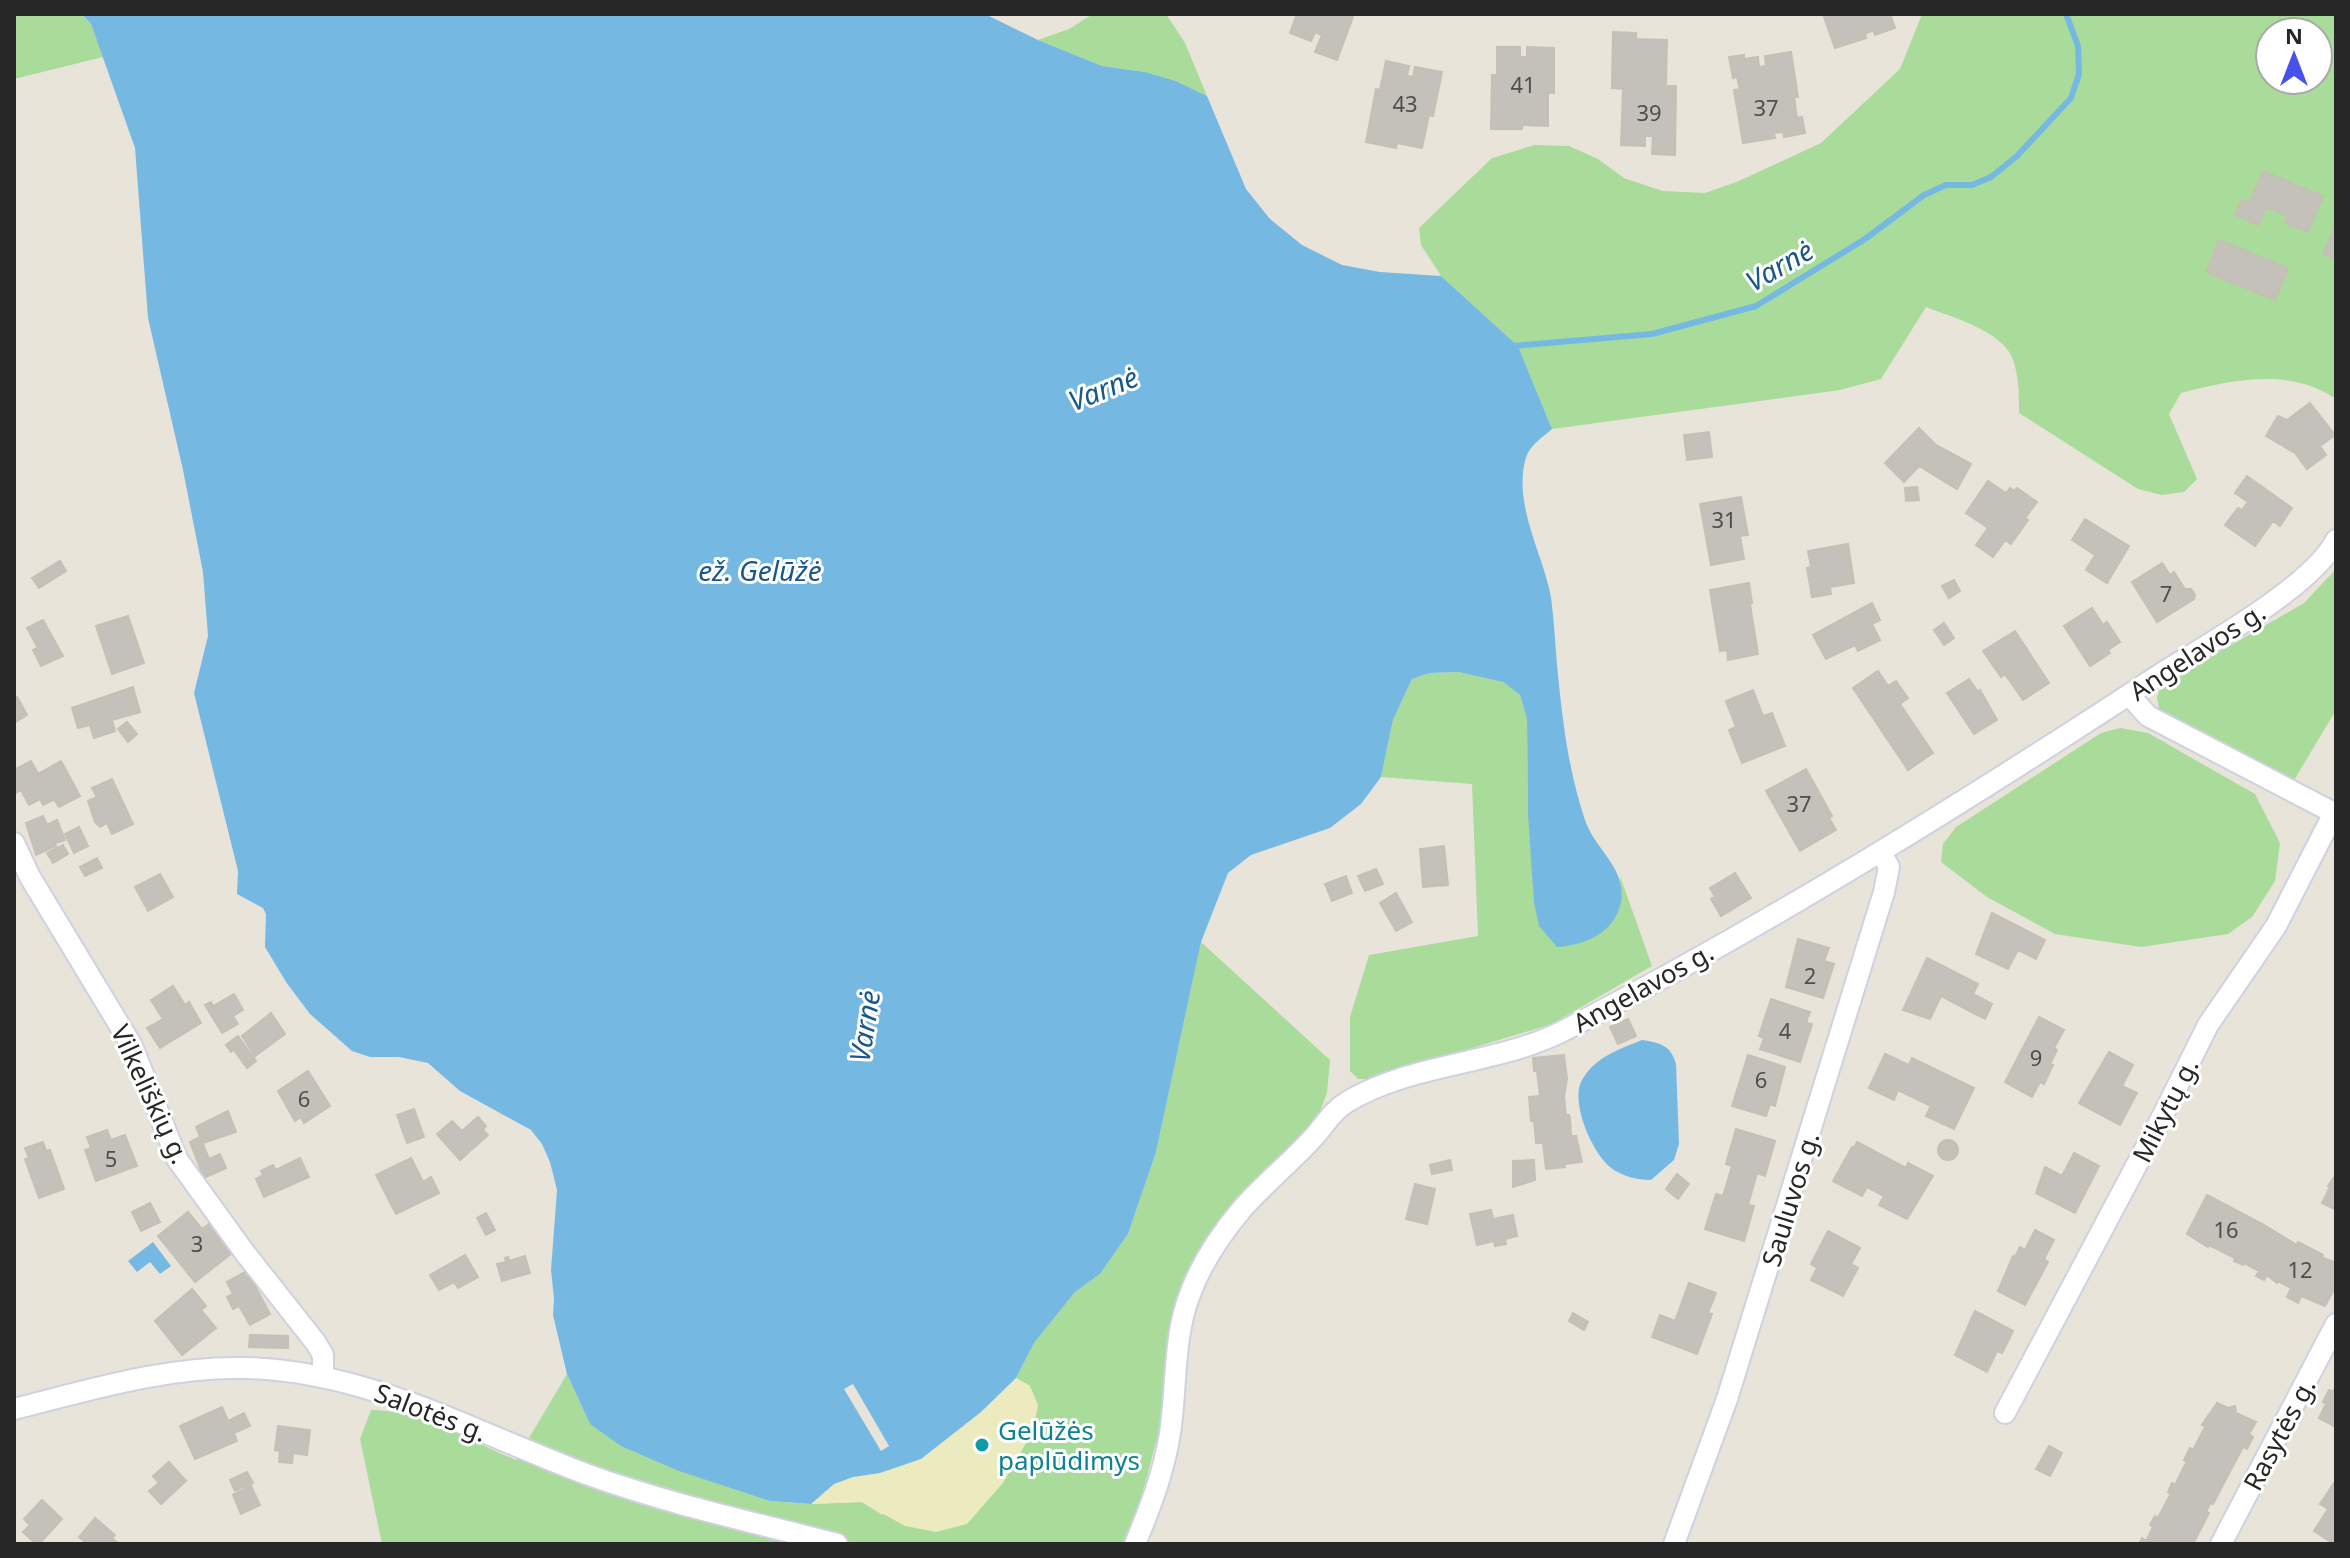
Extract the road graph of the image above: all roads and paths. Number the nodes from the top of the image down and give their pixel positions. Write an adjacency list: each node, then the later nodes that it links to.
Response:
1 (2336, 540): 2 (street, Angelavos g.)
2 (2129, 695): 3 (street); 5 (street, Angelavos g.)
3 (2335, 813): 9 (street, Mikytų g.)
4 (14, 843): 7 (street, Vilkeliškių g.)
5 (1881, 852): 11 (street, Angelavos g.); 12 (street, Sauluvos g.)
6 (2336, 1324): 13 (street, Rasytės g.)
7 (323, 1375): 8 (street, Salotės g.); 10 (street, Salotės g.)
8 (14, 1409)
9 (2005, 1413)
10 (837, 1544)
11 (1135, 1544)
12 (1674, 1544)
13 (2221, 1544)

